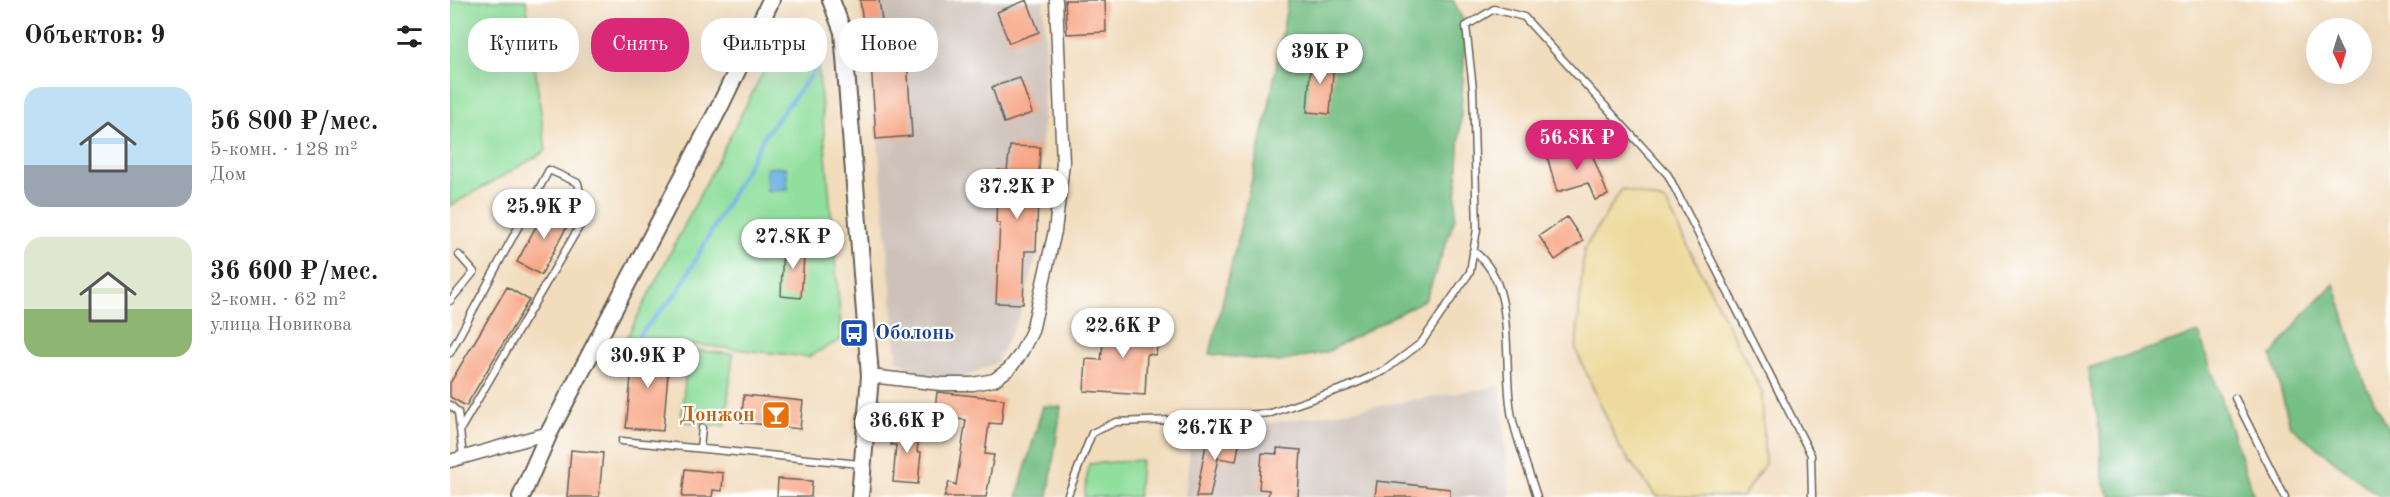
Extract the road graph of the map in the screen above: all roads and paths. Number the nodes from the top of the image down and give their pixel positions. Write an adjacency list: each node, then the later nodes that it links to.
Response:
1 (771, 0): 13 (main road)
2 (831, 0): 8 (main road)
3 (1056, 0): 8 (street)
4 (1473, 251): 21 (lane); 22 (lane); 23 (lane)
5 (459, 255): 6 (lane)
6 (450, 301)
7 (450, 353): 12 (lane)
8 (870, 376): 18 (main road)
9 (2235, 398): 24 (lane)
10 (450, 405): 12 (lane)
11 (702, 428): 15 (lane)
12 (460, 430): 16 (lane)
13 (549, 433): 16 (street); 19 (main road)
14 (622, 441): 15 (lane)
15 (700, 448): 18 (lane)
16 (463, 457): 17 (street)
17 (450, 461)
18 (863, 464): 20 (main road)
19 (521, 497)
20 (860, 497)
21 (1067, 497)
22 (1537, 497)
23 (1812, 497)
24 (2285, 497)

